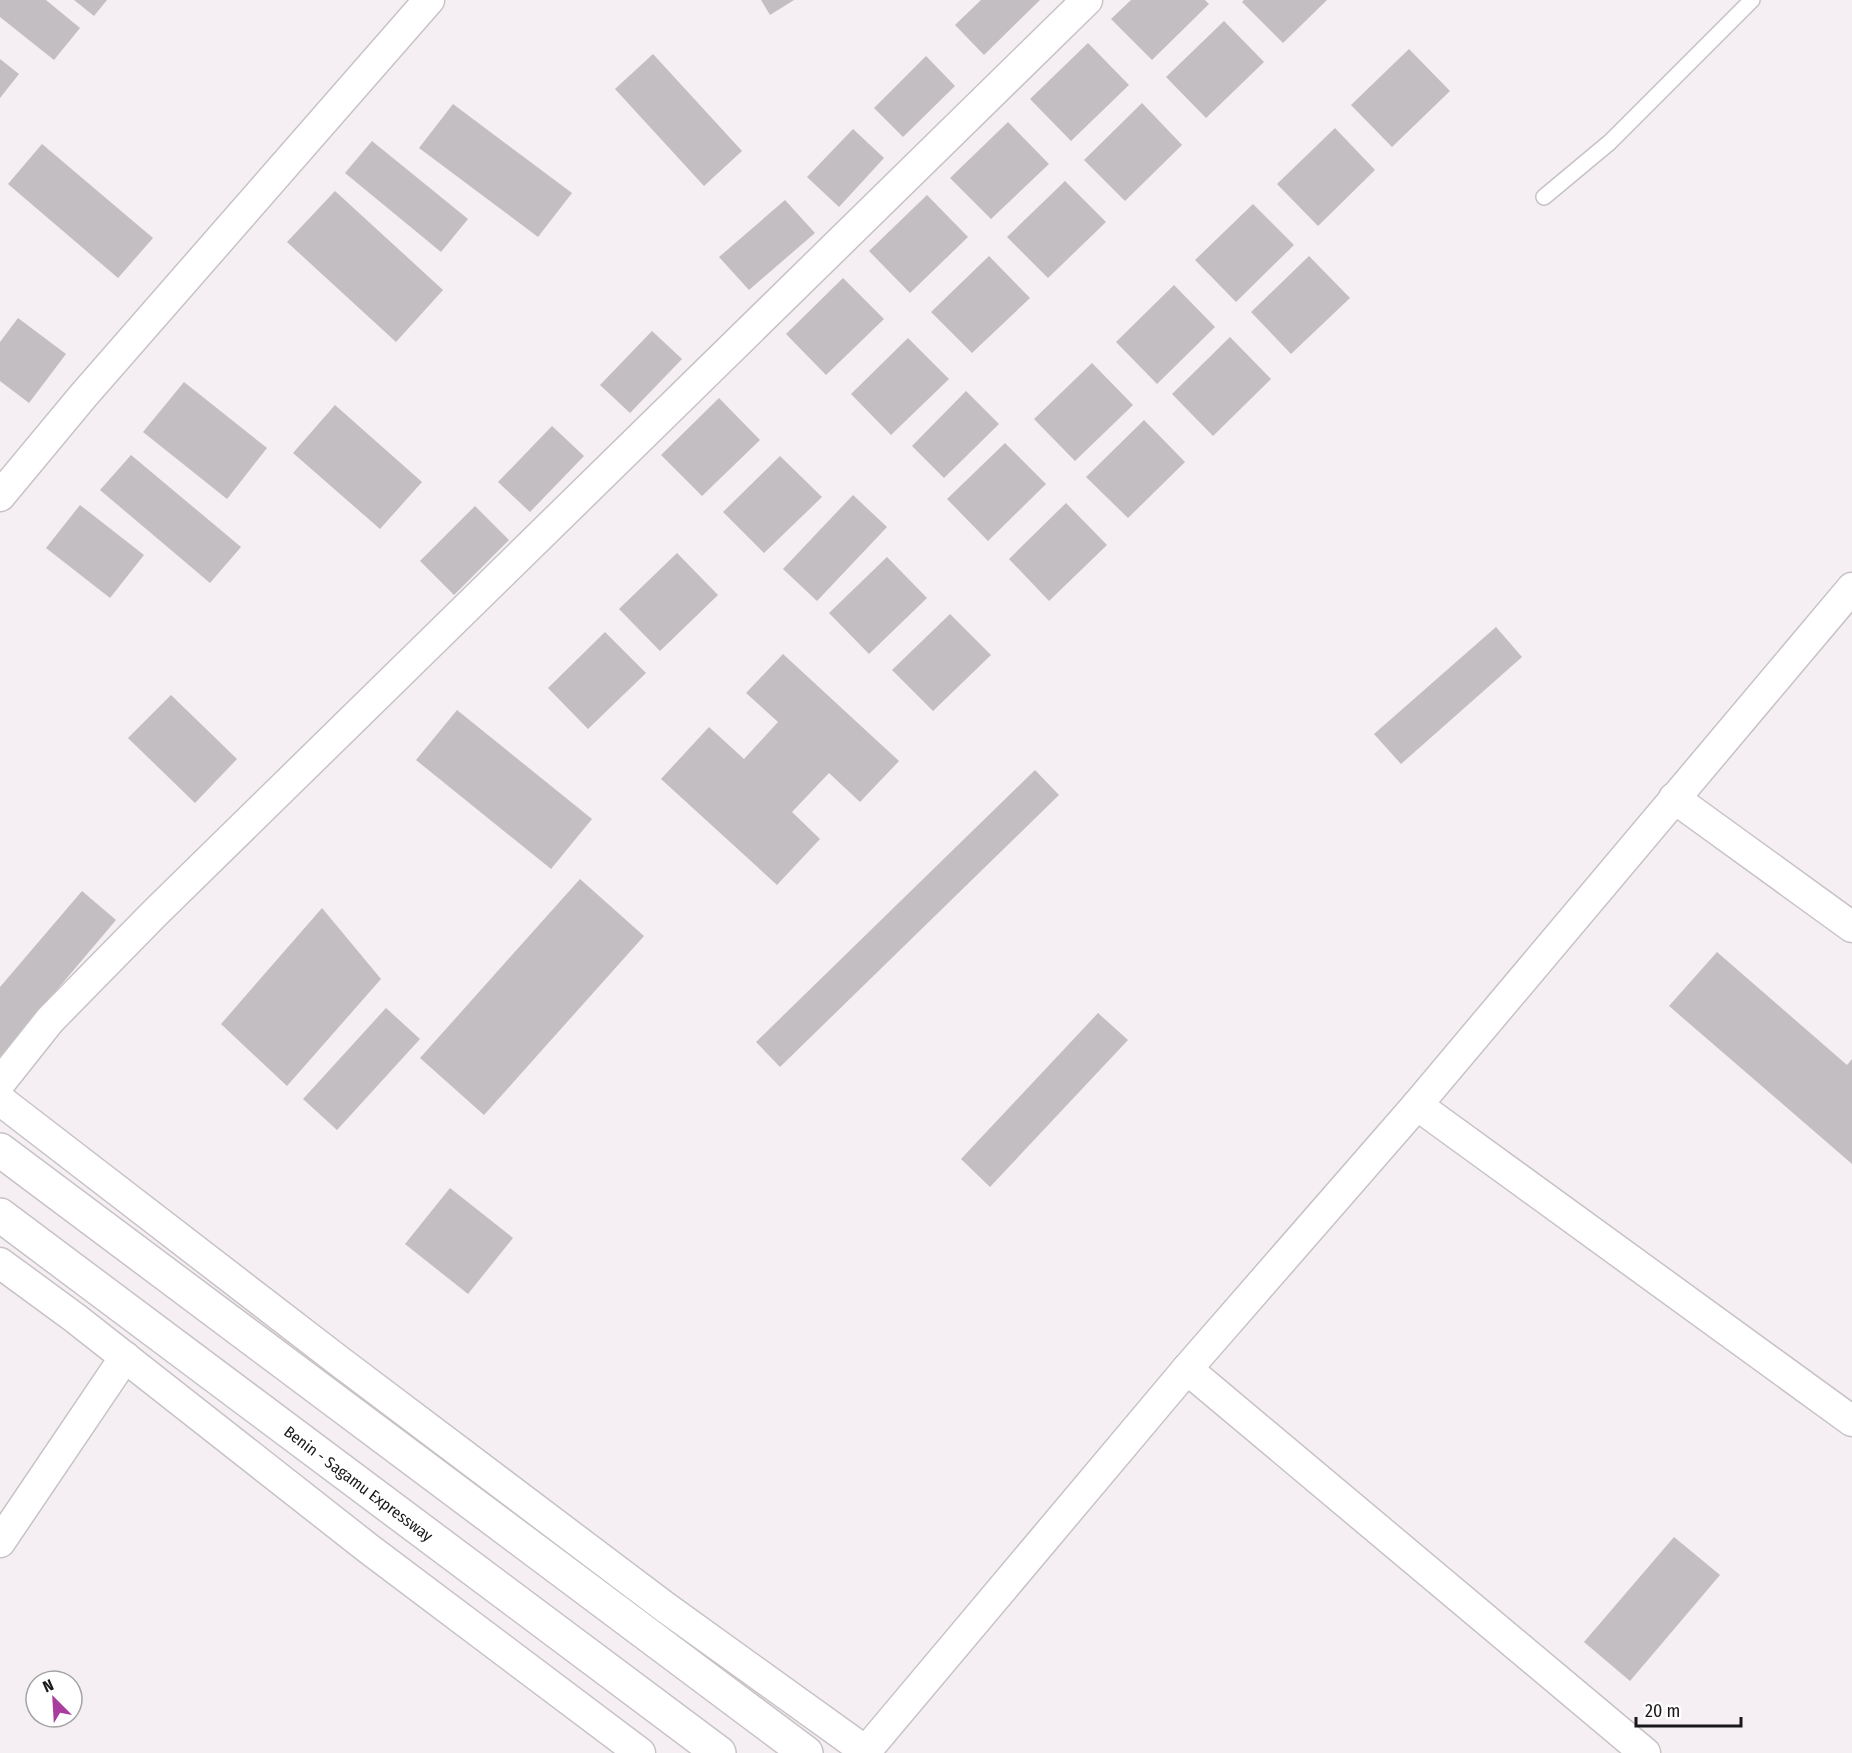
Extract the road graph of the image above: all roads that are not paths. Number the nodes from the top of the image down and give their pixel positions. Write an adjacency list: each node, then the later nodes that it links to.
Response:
1 (429, 0): 5 (street)
2 (1087, 0): 9 (street)
3 (1752, 0): 4 (lane)
4 (1544, 197)
5 (0, 496)
6 (1852, 588): 7 (street)
7 (1674, 798): 8 (street); 11 (street)
8 (1852, 927)
9 (0, 1083)
10 (0, 1100): 19 (street)
11 (1417, 1105): 16 (street); 17 (street)
12 (0, 1150): 22 (highway)
13 (0, 1215): 21 (highway, Benin - Sagamu Expressway)
14 (0, 1263): 15 (street)
15 (125, 1357): 18 (street); 20 (street)
16 (1187, 1369): 19 (street); 23 (street)
17 (1852, 1421)
18 (0, 1542)
19 (867, 1752)
20 (640, 1753)
21 (719, 1753)
22 (806, 1753)
23 (1645, 1753)

